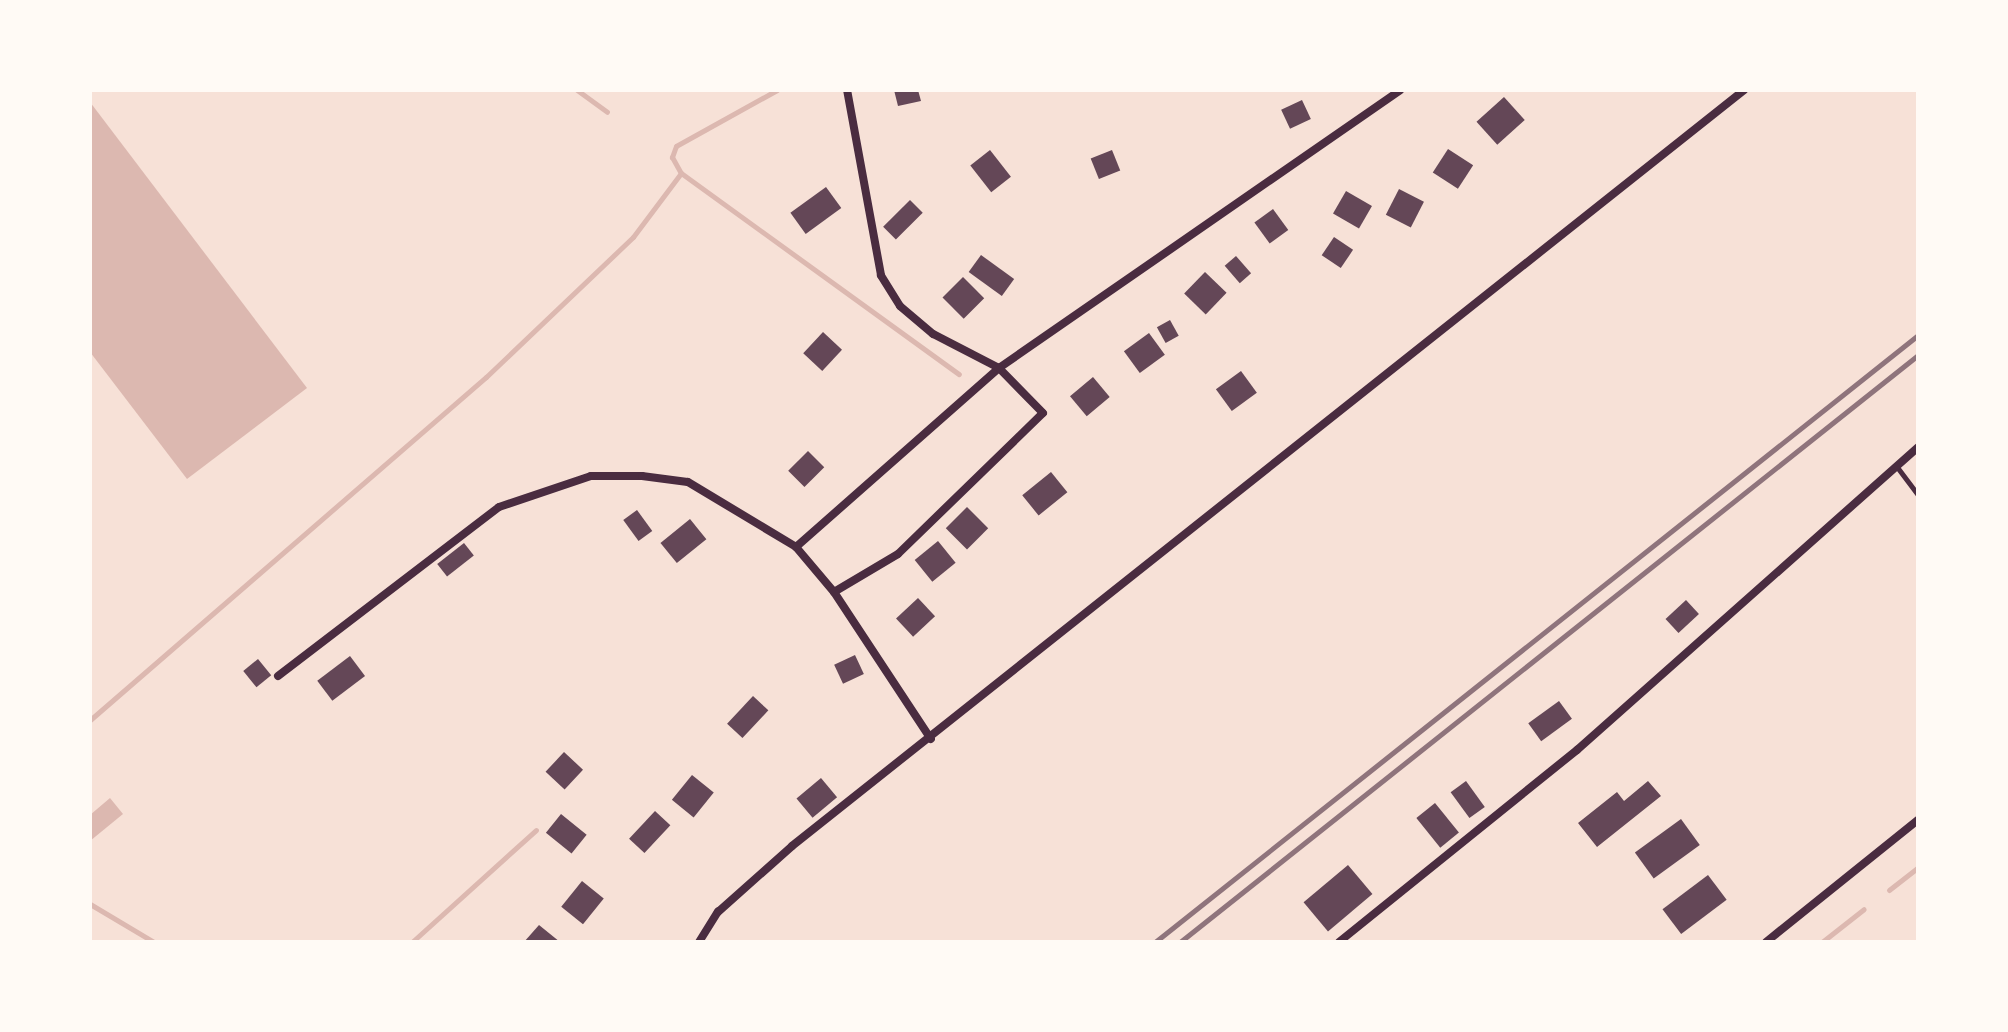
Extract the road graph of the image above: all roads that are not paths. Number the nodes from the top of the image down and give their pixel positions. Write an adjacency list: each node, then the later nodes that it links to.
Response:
1 (847, 90): 4 (street)
2 (1400, 90): 4 (street)
3 (1744, 90): 11 (street)
4 (999, 368): 8 (street); 9 (street)
5 (1918, 447): 6 (street)
6 (1895, 465): 7 (lane); 15 (street)
7 (1918, 495)
8 (796, 547): 9 (street); 10 (street)
9 (834, 592): 11 (street)
10 (278, 676)
11 (931, 739): 14 (street)
12 (1918, 820): 13 (street)
13 (1771, 940)
14 (699, 942)
15 (1339, 942)

